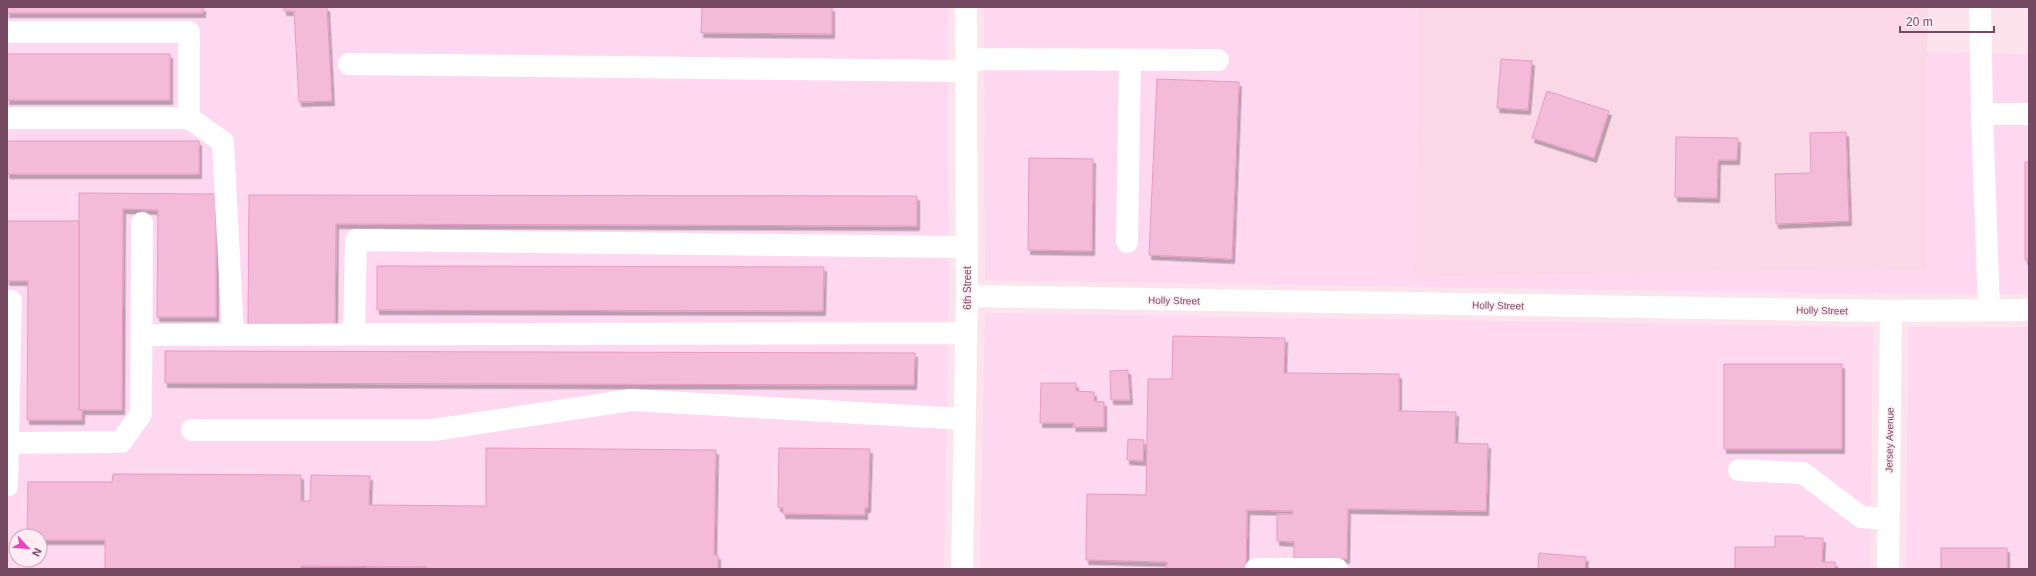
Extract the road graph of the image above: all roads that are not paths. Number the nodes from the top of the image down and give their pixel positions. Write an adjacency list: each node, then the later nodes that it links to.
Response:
1 (966, 7): 7 (street, 6th Street)
2 (1980, 7): 8 (street)
3 (7, 32): 11 (street)
4 (1130, 60): 5 (street); 7 (street); 13 (street)
5 (1218, 60)
6 (349, 64): 7 (street)
7 (966, 65): 14 (street, 6th Street)
8 (1982, 114): 9 (street); 17 (street)
9 (2029, 114)
10 (7, 118): 11 (street)
11 (189, 118): 23 (street)
12 (142, 223): 22 (street)
13 (1127, 242)
14 (967, 247): 15 (street, 6th Street); 20 (street)
15 (967, 296): 19 (street, Holly Street); 21 (street, 6th Street)
16 (7, 301): 26 (street)
17 (1989, 310): 18 (street, Holly Street); 19 (street, Holly Street)
18 (2029, 310)
19 (1891, 311): 29 (street, Jersey Avenue)
20 (354, 334): 21 (street); 23 (street)
21 (966, 334): 24 (street, 6th Street)
22 (142, 335): 23 (street); 26 (street)
23 (233, 335)
24 (965, 419): 25 (street); 30 (street, 6th Street)
25 (192, 430)
26 (8, 443): 28 (street)
27 (1739, 470): 29 (street)
28 (7, 486)
29 (1888, 519): 33 (street, Jersey Avenue)
30 (962, 569)
31 (1256, 569): 32 (street)
32 (1337, 569)
33 (1888, 569)

